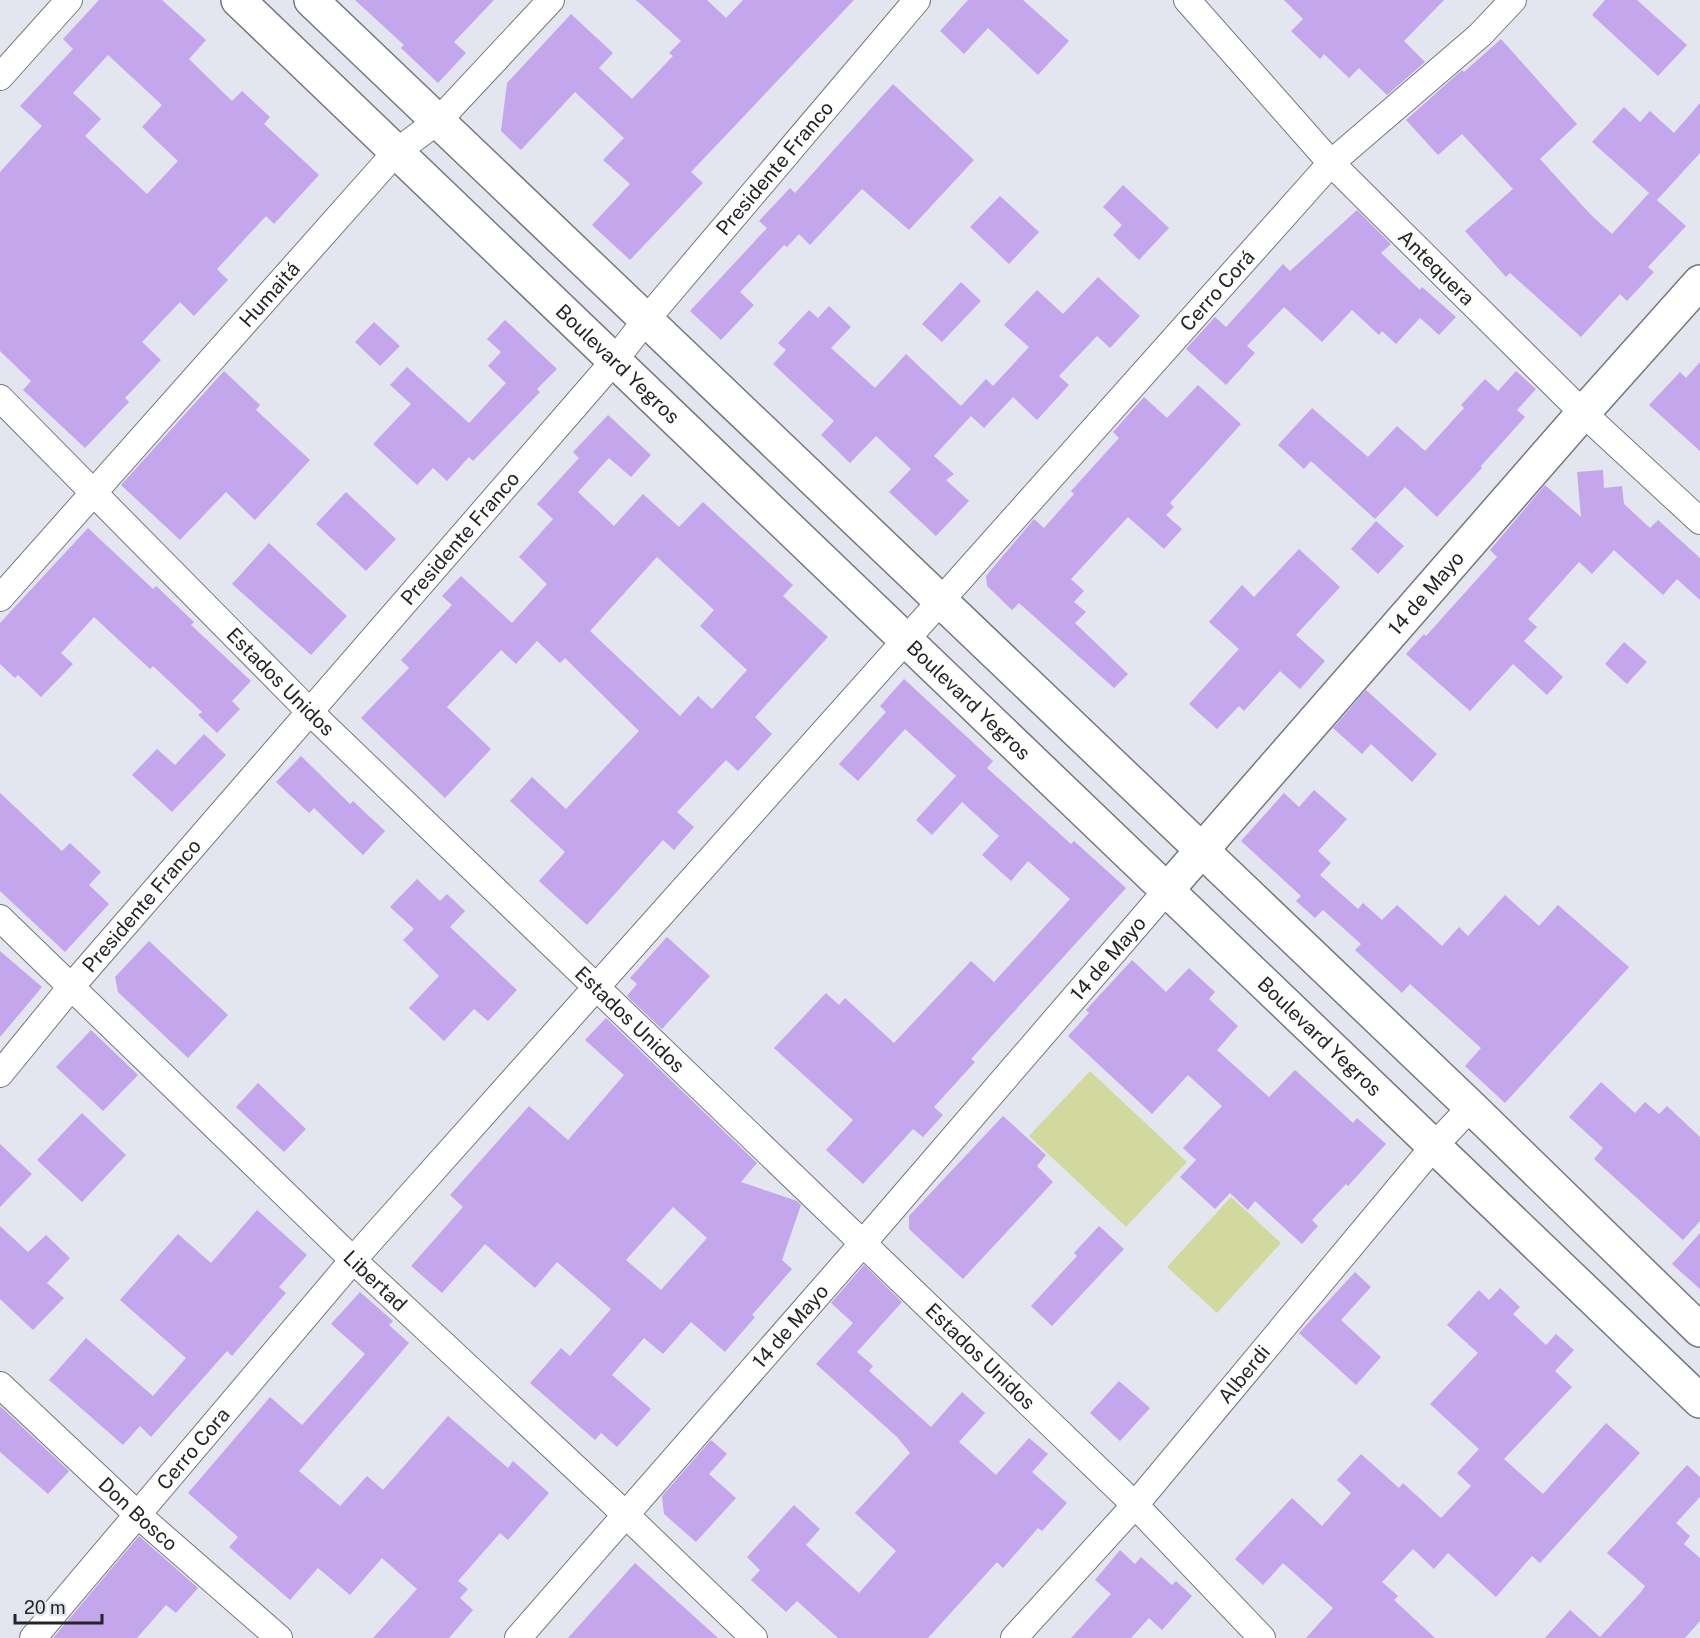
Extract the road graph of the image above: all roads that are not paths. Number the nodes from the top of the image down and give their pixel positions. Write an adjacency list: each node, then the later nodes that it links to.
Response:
1 (69, 0): 8 (street)
2 (238, 0): 10 (main road, Boulevard Yegros)
3 (311, 0): 9 (main road)
4 (551, 0): 9 (street, Humaitá)
5 (917, 0): 13 (street, Presidente Franco)
6 (1187, 0): 11 (street, Antequera)
7 (1513, 0): 11 (street, Cerro Corá)
8 (0, 77)
9 (438, 121): 10 (street, Humaitá); 13 (main road)
10 (396, 152): 14 (main road, Boulevard Yegros); 17 (street, Humaitá)
11 (1331, 163): 16 (street, Antequera); 20 (street, Cerro Corá)
12 (1700, 282): 16 (main road, 14 de Mayo)
13 (646, 320): 14 (street, Presidente Franco); 20 (main road)
14 (614, 361): 21 (main road, Boulevard Yegros); 22 (street, Presidente Franco)
15 (0, 398): 17 (street, Estados Unidos)
16 (1583, 413): 18 (street, Antequera); 23 (main road, 14 de Mayo)
17 (93, 493): 19 (street, Humaitá); 22 (street, Estados Unidos)
18 (1700, 521)
19 (0, 598)
20 (940, 601): 21 (street, Cerro Corá); 23 (main road)
21 (905, 640): 24 (main road, Boulevard Yegros); 26 (street, Cerro Corá)
22 (310, 712): 26 (street, Estados Unidos); 27 (street, Presidente Franco)
23 (1201, 849): 24 (main road, 14 de Mayo); 29 (main road)
24 (1167, 890): 30 (main road, Boulevard Yegros); 31 (street, 14 de Mayo)
25 (0, 918): 27 (street, Libertad)
26 (597, 986): 31 (street, Estados Unidos); 32 (street, Cerro Cora)
27 (71, 987): 28 (street, Presidente Franco); 32 (street, Libertad)
28 (0, 1074)
29 (1471, 1107): 30 (street, Alberdi); 33 (main road)
30 (1434, 1146): 35 (main road, Boulevard Yegros); 36 (street, Alberdi)
31 (863, 1243): 36 (street, Estados Unidos); 38 (street, 14 de Mayo)
32 (353, 1260): 37 (street, Cerro Cora); 38 (street, Libertad)
33 (1700, 1330)
34 (0, 1385): 37 (street, Don Bosco)
35 (1700, 1401)
36 (1135, 1505): 43 (street, Alberdi); 44 (street, Estados Unidos)
37 (138, 1515): 39 (street, Cerro Cora); 40 (street, Don Bosco)
38 (626, 1515): 41 (street, 14 de Mayo); 42 (street, Libertad)
39 (33, 1638)
40 (279, 1638)
41 (519, 1638)
42 (753, 1638)
43 (1014, 1638)
44 (1262, 1638)

